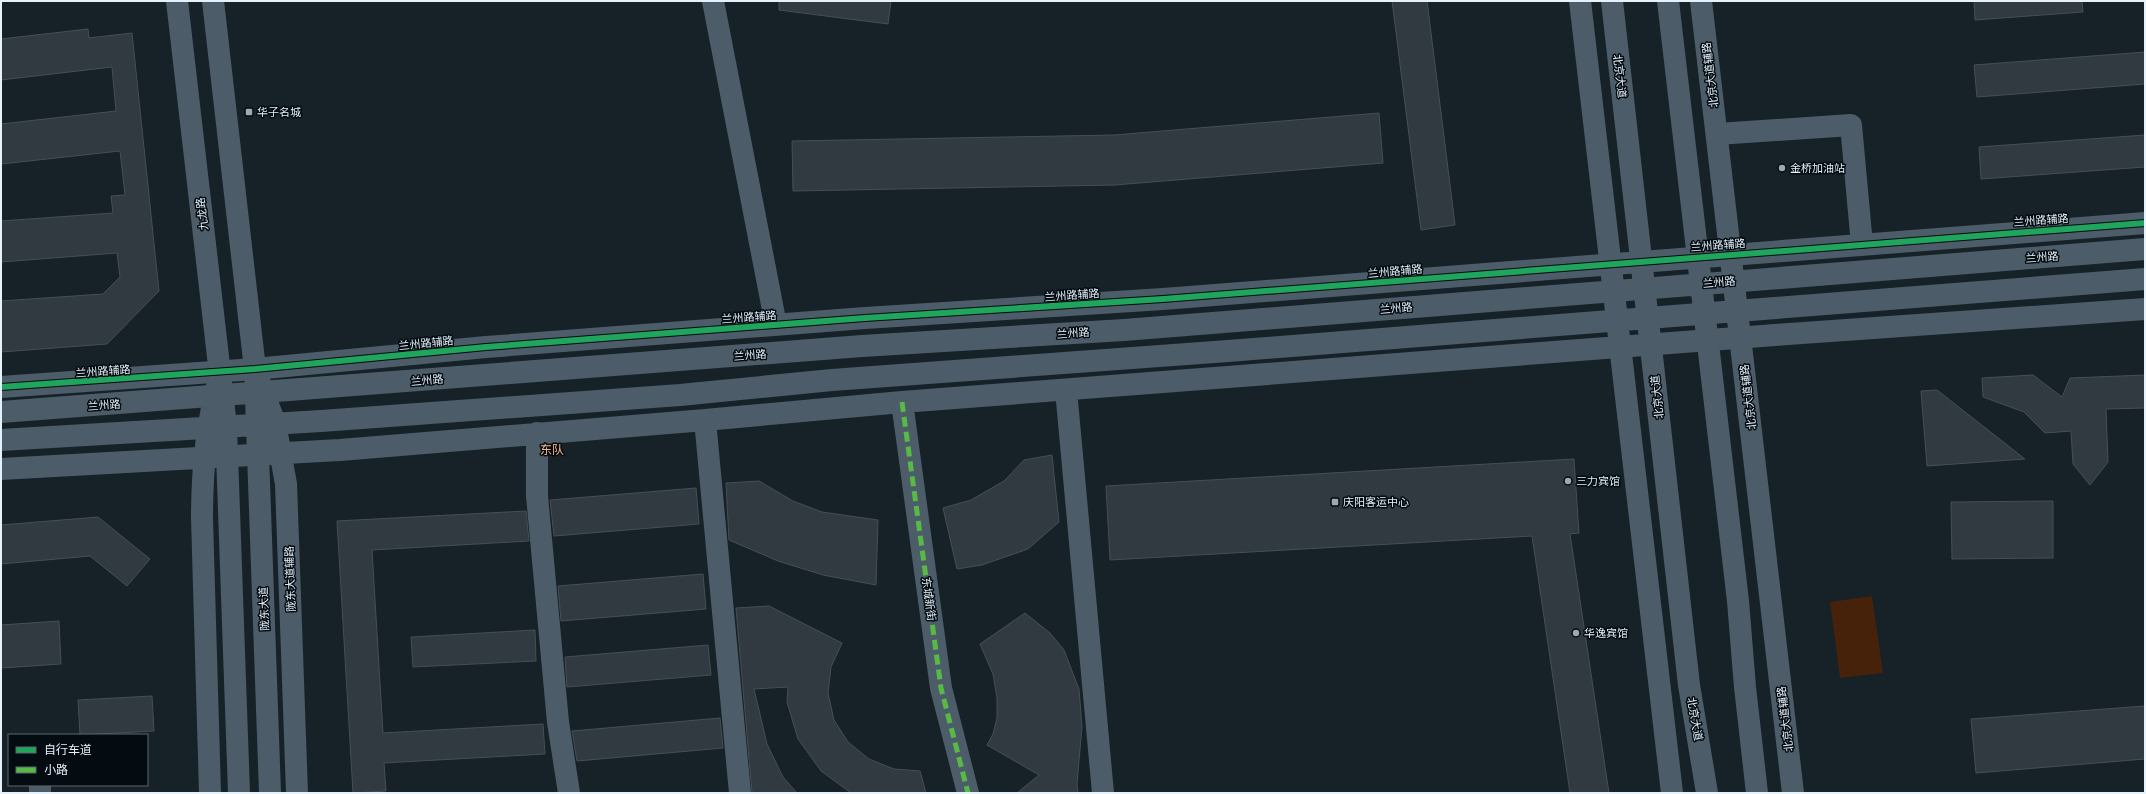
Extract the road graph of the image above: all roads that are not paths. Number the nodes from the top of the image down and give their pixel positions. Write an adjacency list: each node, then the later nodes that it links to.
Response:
1 (178, 1): 32 (main road, 九龙路)
2 (213, 1): 31 (main road)
3 (713, 1): 26 (street)
4 (1580, 1): 15 (main road)
5 (1612, 1): 14 (main road, 北京大道)
6 (1668, 1): 13 (main road)
7 (1701, 1): 8 (main road, 北京大道辅路)
8 (1717, 134): 10 (street); 12 (main road, 北京大道辅路)
9 (2145, 224): 10 (street, 兰州路辅路)
10 (1862, 244): 12 (street, 兰州路辅路)
11 (2145, 249): 17 (main road, 兰州路)
12 (1731, 254): 13 (street, 兰州路辅路); 17 (main road, 北京大道辅路)
13 (1699, 257): 14 (street, 兰州路辅路); 18 (main road)
14 (1642, 262): 15 (street, 兰州路辅路); 19 (main road, 北京大道)
15 (1610, 264): 20 (main road); 26 (street, 兰州路辅路)
16 (2145, 279): 22 (main road)
17 (1734, 281): 18 (main road, 兰州路); 22 (main road, 北京大道辅路)
18 (1702, 284): 19 (main road, 兰州路); 23 (main road)
19 (1645, 289): 20 (main road, 兰州路); 24 (main road, 北京大道)
20 (1613, 292): 25 (main road); 35 (main road, 兰州路)
21 (2145, 309): 27 (street)
22 (1738, 312): 23 (main road); 27 (main road, 北京大道辅路)
23 (1705, 314): 24 (main road); 28 (main road)
24 (1648, 319): 25 (main road); 29 (main road, 北京大道)
25 (1617, 322): 30 (main road); 40 (main road)
26 (776, 325): 31 (street, 兰州路辅路)
27 (1741, 338): 28 (street); 60 (main road, 北京大道辅路)
28 (1708, 340): 29 (street); 59 (main road)
29 (1651, 345): 30 (street); 58 (main road, 北京大道)
30 (1620, 348): 34 (street); 57 (main road)
31 (255, 369): 32 (street, 兰州路辅路); 35 (street)
32 (220, 372): 33 (street, 兰州路辅路); 36 (main road, 九龙路)
33 (1, 387)
34 (1066, 390): 37 (street); 56 (street)
35 (261, 393): 36 (main road, 兰州路); 40 (main road)
36 (218, 396): 38 (main road, 兰州路); 41 (street)
37 (902, 402): 39 (street); 55 (street, 东城新街)
38 (1, 412)
39 (705, 420): 42 (street); 54 (street)
40 (267, 424): 41 (main road); 44 (street, 陇东大道辅路); 45 (main road, 陇东大道)
41 (217, 427): 43 (main road); 46 (main road); 47 (street)
42 (537, 433): 44 (street); 53 (street)
43 (1, 440)
44 (282, 453): 45 (street); 52 (street, 陇东大道辅路)
45 (259, 454): 46 (street); 51 (main road, 陇东大道)
46 (228, 456): 47 (street); 50 (main road)
47 (204, 457): 48 (street); 49 (street)
48 (1, 469)
49 (210, 793)
50 (239, 793)
51 (270, 793)
52 (297, 793)
53 (569, 793)
54 (740, 793)
55 (968, 793)
56 (1103, 793)
57 (1672, 793)
58 (1707, 793)
59 (1757, 793)
60 (1794, 793)

